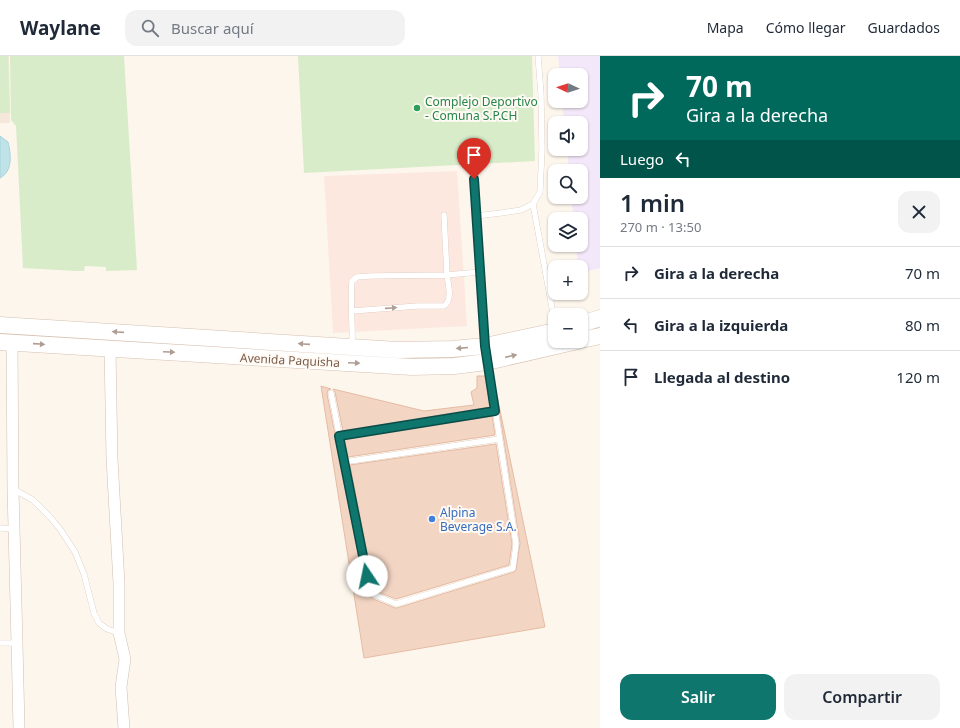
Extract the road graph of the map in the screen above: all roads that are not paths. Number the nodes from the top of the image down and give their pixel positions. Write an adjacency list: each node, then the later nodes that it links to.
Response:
1 (538, 56): 3 (lane)
2 (474, 179): 5 (lane)
3 (533, 204): 5 (lane); 8 (lane)
4 (444, 215): 7 (lane)
5 (476, 216): 6 (lane)
6 (480, 272): 7 (lane); 17 (lane)
7 (447, 275): 9 (lane, one-way to 7); 9 (lane)
8 (552, 308)
9 (352, 311): 18 (lane)
10 (600, 318): 11 (main road)
11 (588, 322)
12 (0, 325): 18 (main road, Avenida Paquisha, one-way to 12)
13 (548, 332): 17 (main road, Avenida Paquisha)
14 (600, 336): 15 (main road)
15 (588, 339)
16 (6, 342): 19 (main road, Avenida Paquisha, one-way to 19); 27 (street)
17 (485, 346): 18 (main road, Avenida Paquisha, one-way to 18); 21 (main road)
18 (352, 347)
19 (110, 348): 21 (main road, Avenida Paquisha, one-way to 21); 30 (street)
20 (548, 348): 21 (main road, Avenida Paquisha, one-way to 20)
21 (487, 362): 23 (lane)
22 (331, 393): 24 (lane)
23 (495, 411): 24 (lane); 25 (lane)
24 (339, 436): 26 (lane)
25 (499, 439): 26 (lane); 26 (lane)
26 (344, 462)
27 (13, 489): 29 (street); 30 (lane)
28 (0, 528): 29 (lane)
29 (13, 529): 32 (street)
30 (119, 633): 34 (street)
31 (0, 643): 32 (lane)
32 (17, 643): 33 (street)
33 (19, 728)
34 (124, 728)

